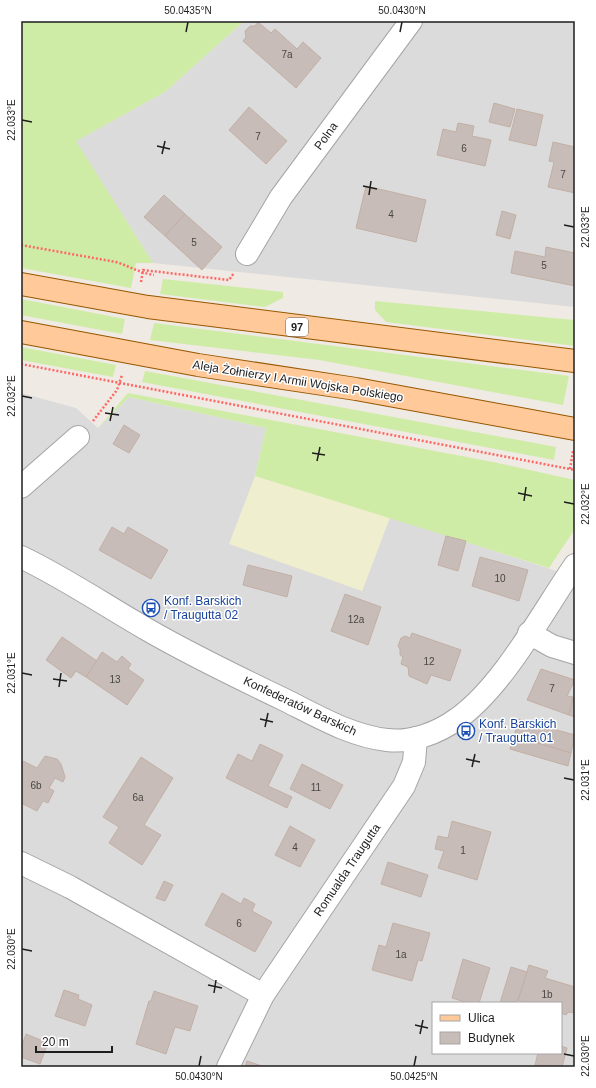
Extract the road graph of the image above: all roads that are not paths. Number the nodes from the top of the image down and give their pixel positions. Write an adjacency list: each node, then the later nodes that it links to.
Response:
1 (411, 21): 2 (street, Polna)
2 (247, 254)
3 (21, 284): 5 (main road, 97)
4 (21, 332): 7 (main road, Aleja Żołnierzy I Armii Wojska Polskiego)
5 (575, 361)
6 (78, 437): 8 (street)
7 (574, 439)
8 (21, 487)
9 (21, 557): 13 (street, Konfederatów Barskich)
10 (575, 565): 11 (street, Konfederatów Barskich)
11 (529, 633): 12 (street); 13 (street, Konfederatów Barskich)
12 (575, 653)
13 (416, 738): 15 (street, Romualda Traugutta)
14 (21, 863): 15 (street)
15 (263, 995): 16 (street, Romualda Traugutta)
16 (228, 1067)

